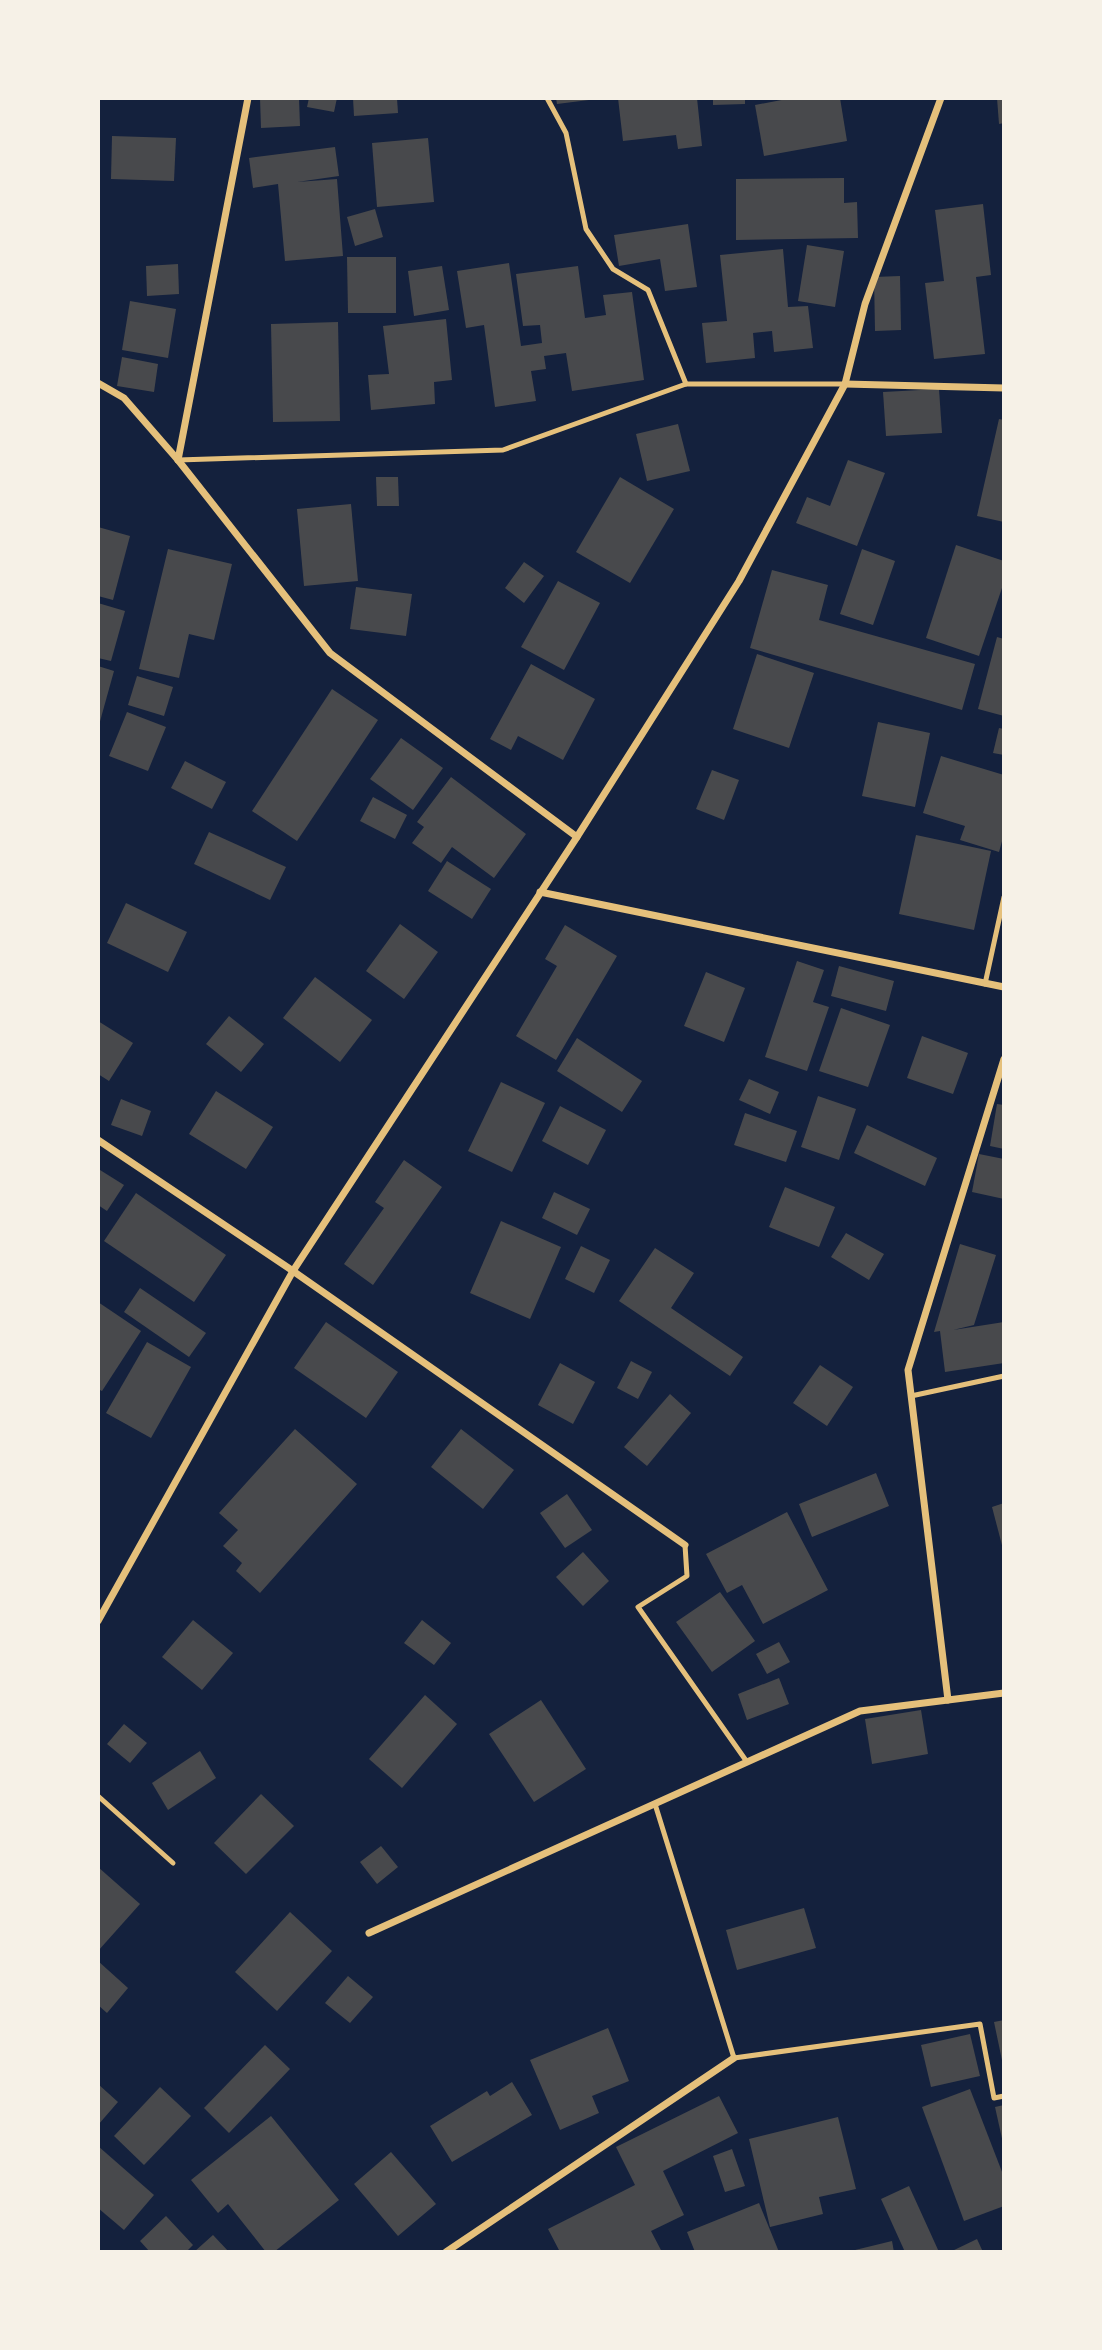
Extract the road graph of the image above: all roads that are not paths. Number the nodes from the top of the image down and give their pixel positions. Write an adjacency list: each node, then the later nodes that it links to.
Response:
1 (248, 98): 8 (street)
2 (547, 98): 5 (lane)
3 (941, 98): 6 (street)
4 (98, 383): 8 (street)
5 (686, 384): 6 (lane); 8 (lane)
6 (845, 384): 7 (street); 9 (street)
7 (1004, 388)
8 (178, 460): 9 (street)
9 (577, 837): 10 (street)
10 (540, 892): 12 (street); 16 (street)
11 (1004, 897): 12 (lane)
12 (985, 984): 13 (street)
13 (1004, 987)
14 (1004, 1059): 18 (street)
15 (98, 1140): 16 (street)
16 (293, 1271): 19 (street); 20 (street)
17 (1004, 1376): 18 (lane)
18 (911, 1396): 22 (street)
19 (685, 1545): 23 (lane)
20 (98, 1621)
21 (1004, 1693): 22 (street)
22 (948, 1700): 23 (street)
23 (747, 1762): 25 (street)
24 (98, 1796): 26 (lane)
25 (655, 1804): 27 (street); 28 (lane)
26 (173, 1863)
27 (369, 1933)
28 (734, 2058): 29 (lane); 30 (street)
29 (1004, 2096)
30 (446, 2252)

